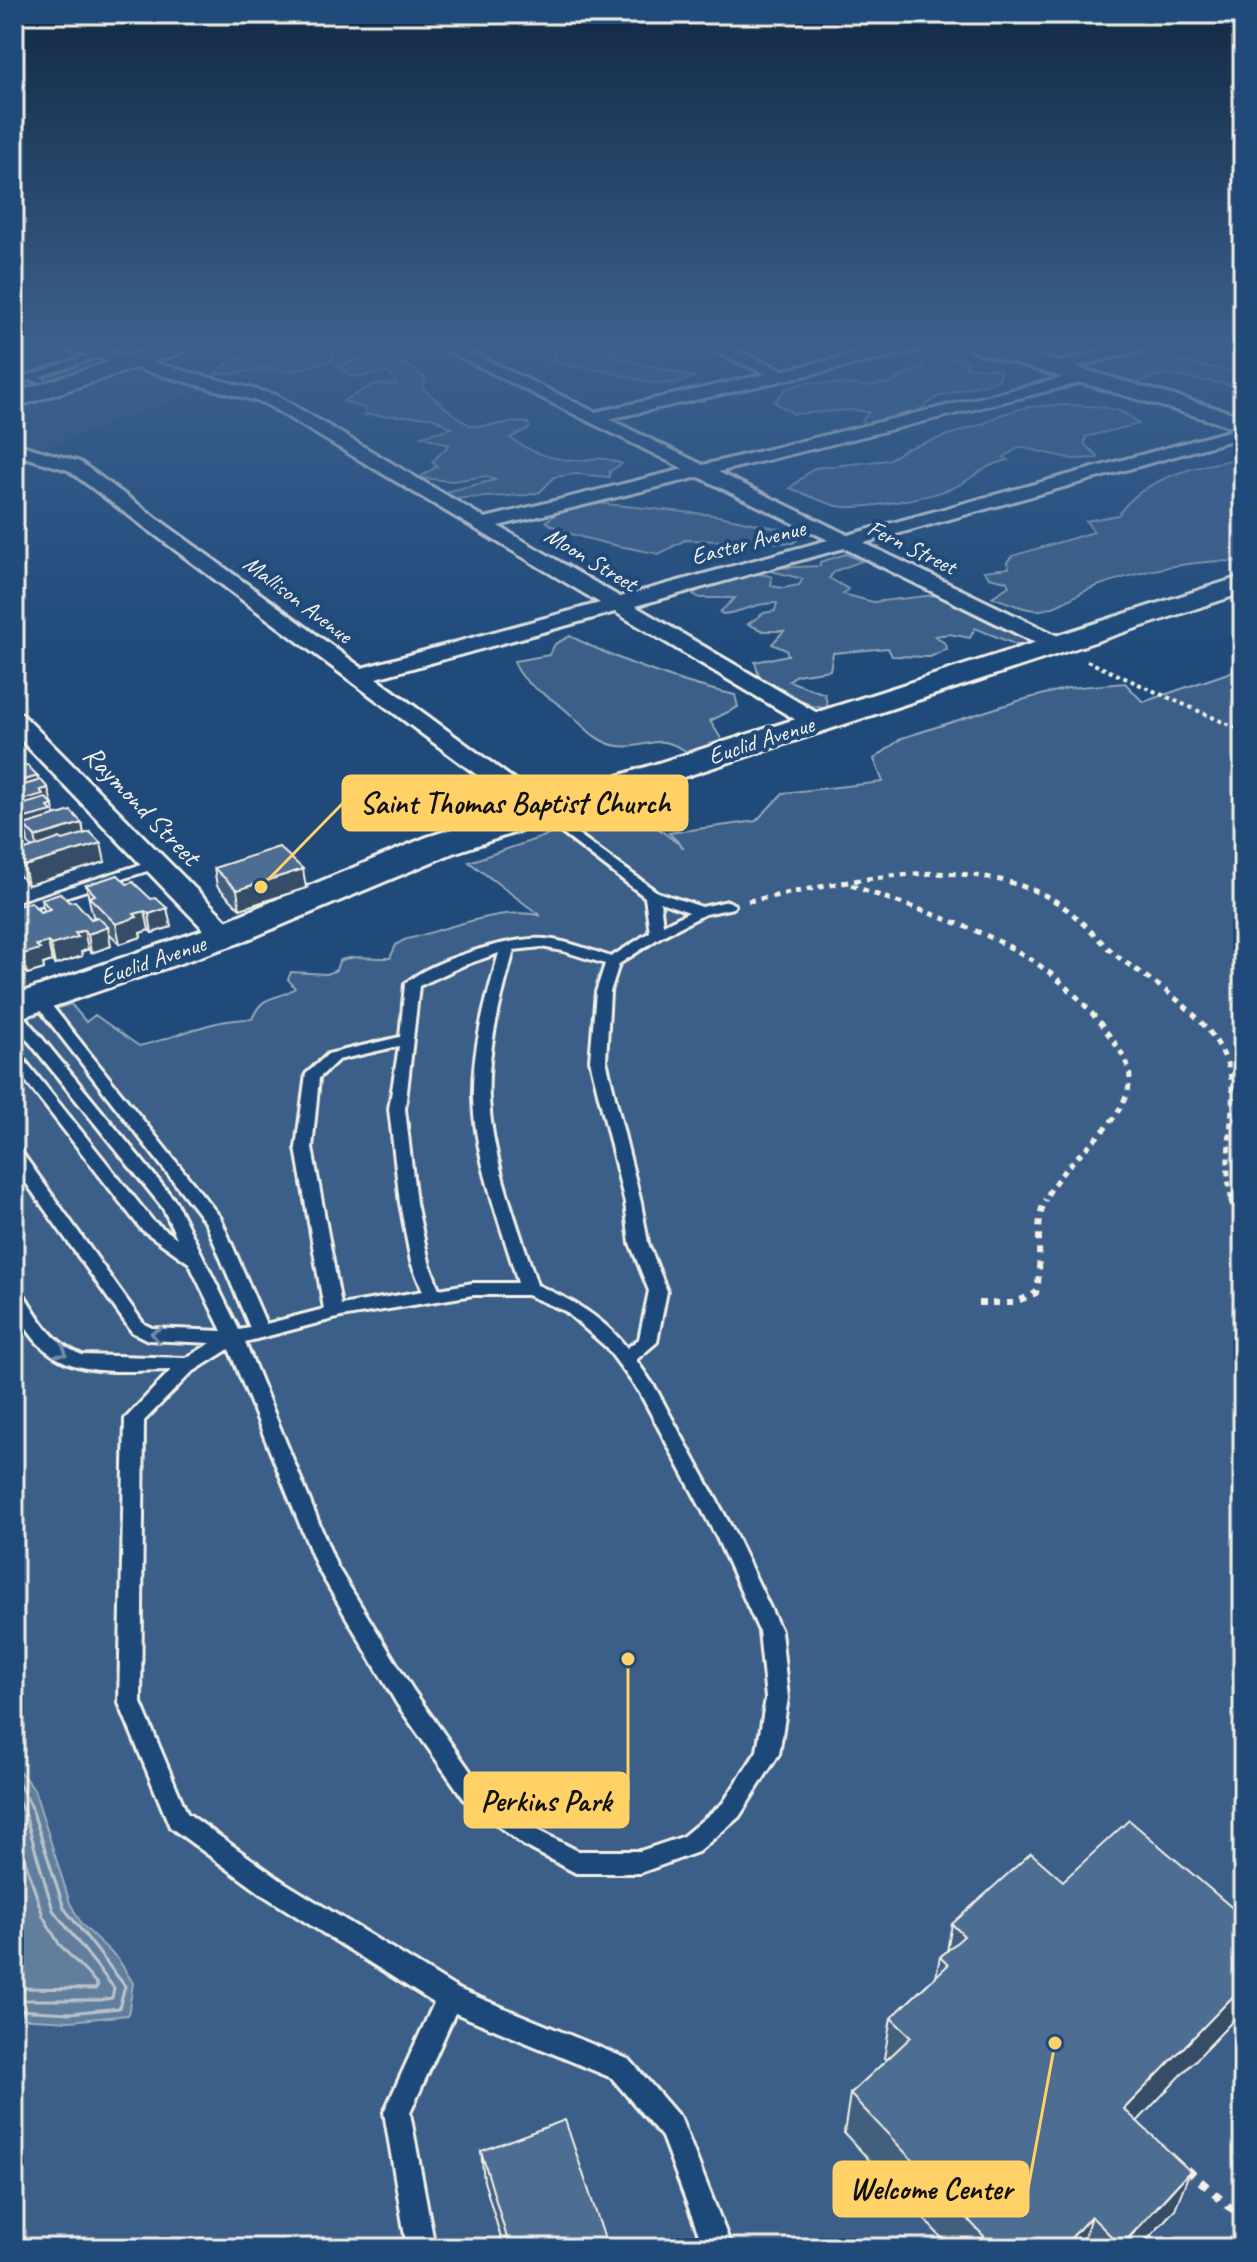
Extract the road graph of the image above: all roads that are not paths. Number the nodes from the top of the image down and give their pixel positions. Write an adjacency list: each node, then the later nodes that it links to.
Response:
1 (26, 452): 12 (street, Mallison Avenue)
2 (360, 452): 7 (street, Moon Street)
3 (661, 452): 6 (street, Fern Street)
4 (781, 452): 6 (street)
5 (1172, 452): 8 (street, Easter Avenue)
6 (701, 471): 7 (street); 8 (street, Fern Street)
7 (483, 524): 10 (street, Moon Street)
8 (846, 542): 10 (street, Easter Avenue); 11 (street, Fern Street)
9 (1243, 584): 11 (street, Euclid Avenue)
10 (617, 605): 12 (street, Easter Avenue); 14 (street, Moon Street)
11 (1056, 644): 14 (street, Euclid Avenue)
12 (359, 676): 15 (street, Mallison Avenue)
13 (14, 719): 16 (street, Raymond Street)
14 (816, 722): 15 (street, Euclid Avenue)
15 (541, 811): 17 (lane); 22 (street, Euclid Avenue)
16 (155, 864): 19 (lane); 22 (street, Raymond Street)
17 (652, 895): 20 (lane); 21 (lane)
18 (728, 905): 20 (lane)
19 (14, 909)
20 (701, 911): 21 (lane)
21 (657, 933): 24 (lane)
22 (225, 935): 25 (street, Euclid Avenue)
23 (507, 948): 24 (lane); 26 (lane); 30 (lane)
24 (613, 962): 36 (lane)
25 (22, 1007): 29 (lane); 34 (lane)
26 (407, 1040): 32 (lane); 33 (lane)
27 (14, 1056): 29 (lane)
28 (14, 1154): 35 (lane, one-way to 28)
29 (197, 1260): 35 (lane)
30 (529, 1289): 32 (lane); 36 (lane)
31 (14, 1292): 37 (lane, one-way to 37)
32 (433, 1295): 33 (lane)
33 (334, 1313): 34 (lane)
34 (260, 1331): 35 (lane)
35 (234, 1338): 36 (lane); 37 (lane)
36 (625, 1359)
37 (189, 1365): 38 (lane)
38 (449, 1998): 39 (lane); 40 (lane)
39 (421, 2248)
40 (718, 2248)

